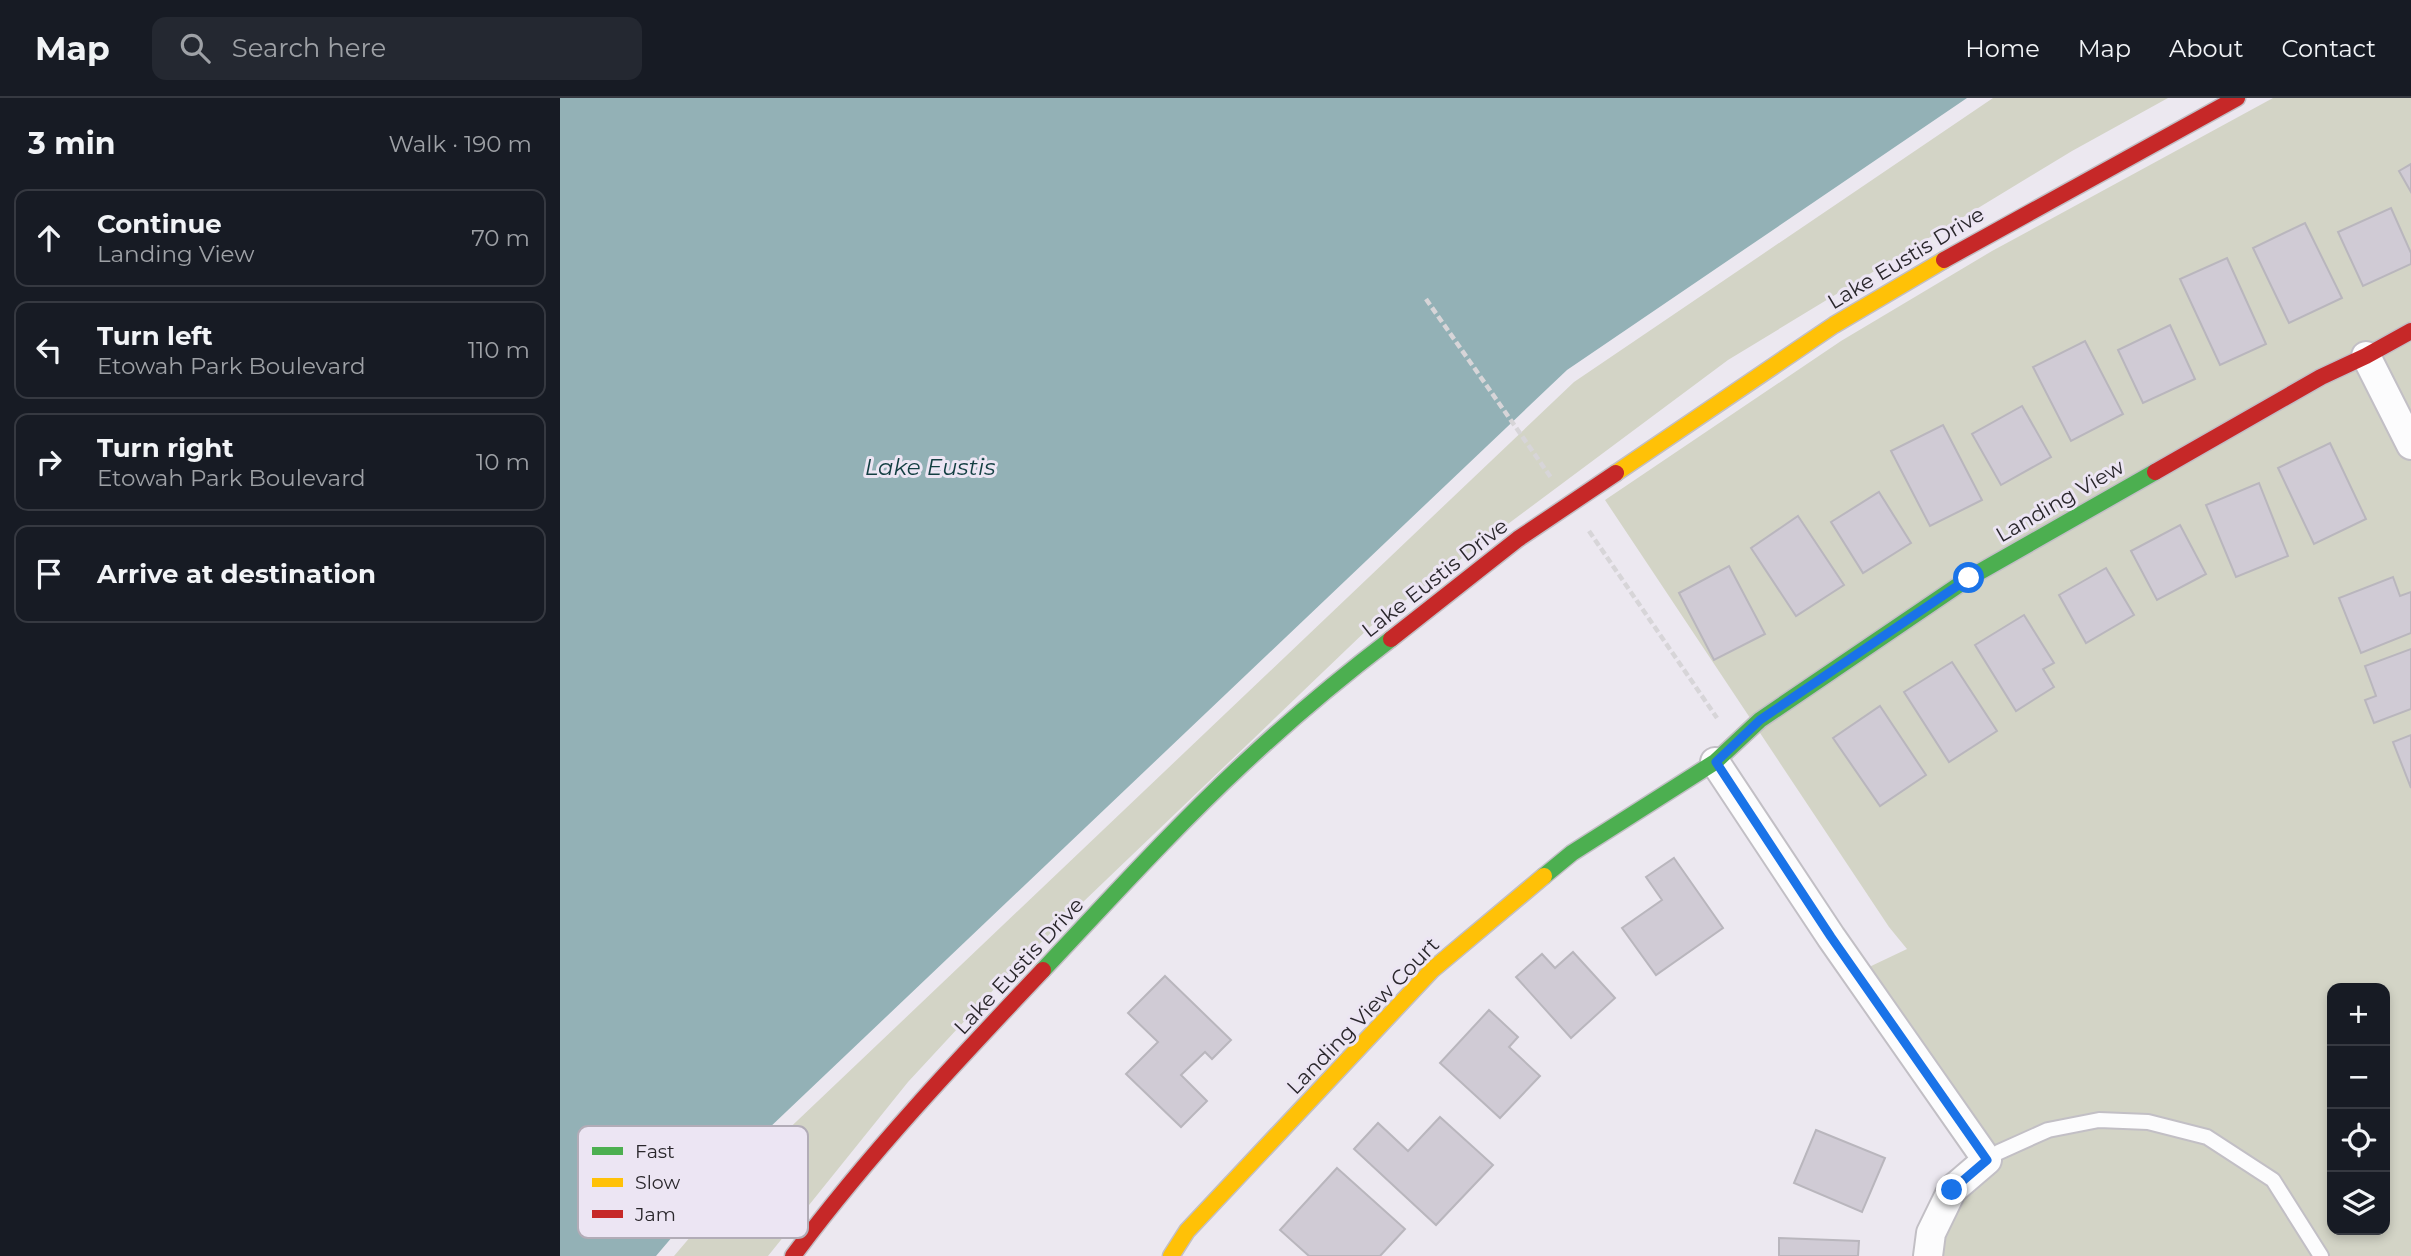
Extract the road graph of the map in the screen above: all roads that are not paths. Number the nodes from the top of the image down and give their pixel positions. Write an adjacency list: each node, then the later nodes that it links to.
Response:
1 (2237, 98): 7 (street, Lake Eustis Drive)
2 (2411, 331): 3 (street, Landing View)
3 (2366, 356): 4 (street); 5 (street, Landing View)
4 (2411, 445)
5 (1716, 762): 6 (street); 10 (street, Landing View Court)
6 (1987, 1160): 11 (street); 12 (lane)
7 (808, 1236)
8 (806, 1238): 9 (street, Lake Eustis Drive)
9 (793, 1256)
10 (1171, 1256)
11 (1928, 1256)
12 (2321, 1256)

